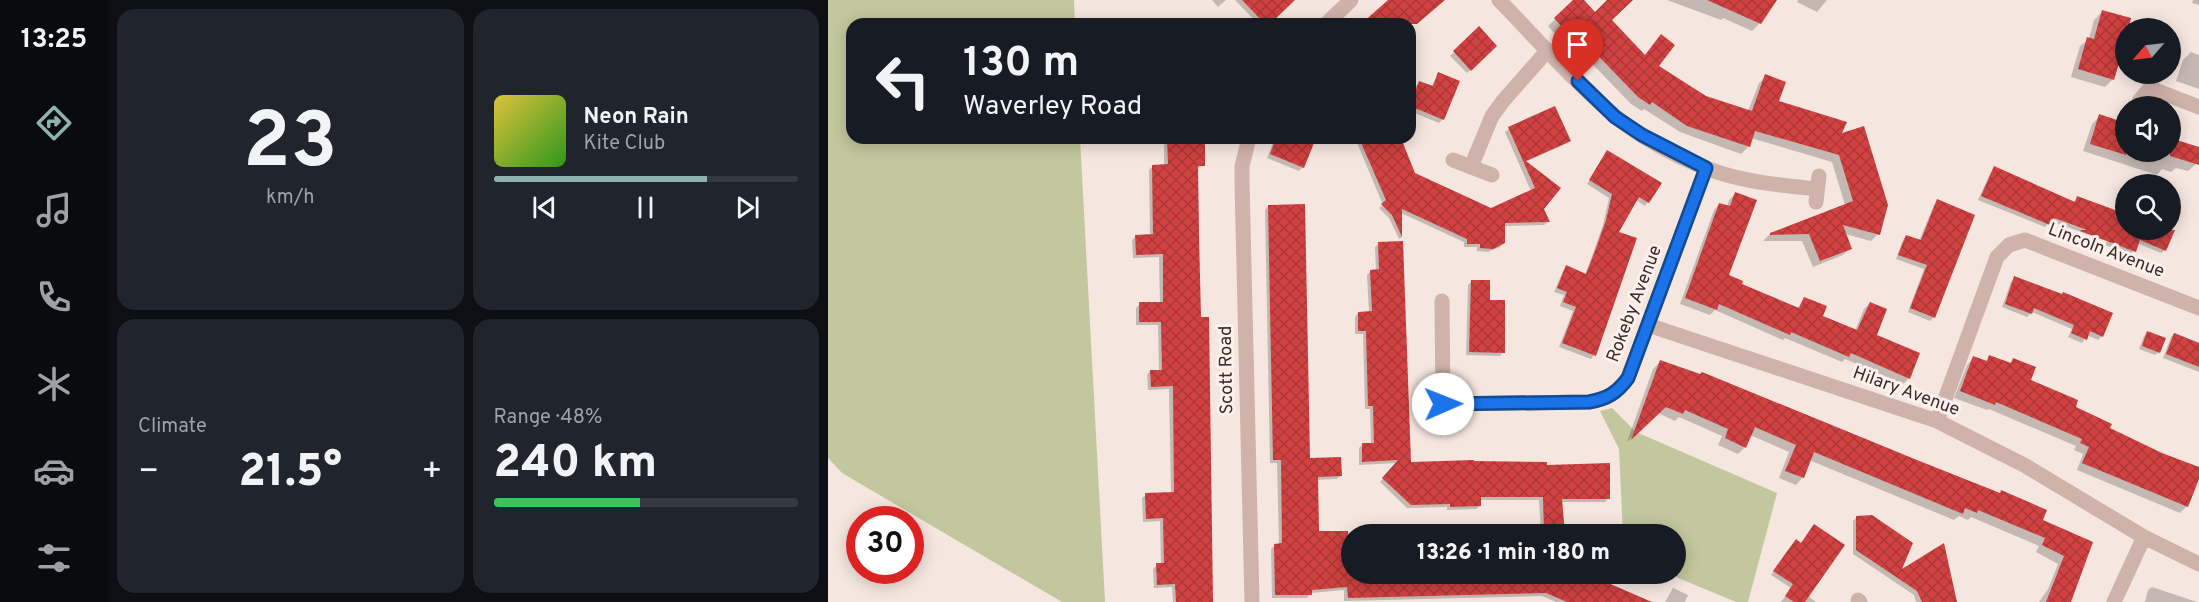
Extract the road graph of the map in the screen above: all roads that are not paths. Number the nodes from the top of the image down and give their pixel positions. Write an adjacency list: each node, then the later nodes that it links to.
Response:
1 (1498, 0): 4 (street)
2 (1343, 3): 3 (street)
3 (1331, 18)
4 (1548, 50): 9 (street); 10 (street)
5 (2157, 84): 6 (street)
6 (2199, 107)
7 (1248, 144): 19 (street, Scott Road)
8 (1453, 160): 9 (street)
9 (1471, 167): 11 (street)
10 (1706, 168): 12 (street); 15 (street, Rokeby Avenue)
11 (1492, 175)
12 (1818, 189)
13 (1442, 301): 15 (street, Rokeby Avenue)
14 (2199, 308): 16 (street, Lincoln Avenue)
15 (1648, 325): 16 (street, Hilary Avenue)
16 (1937, 421): 17 (street, Hilary Avenue)
17 (2144, 537): 18 (street, Hilary Avenue); 20 (street)
18 (2199, 564)
19 (1252, 602)
20 (2114, 602)

